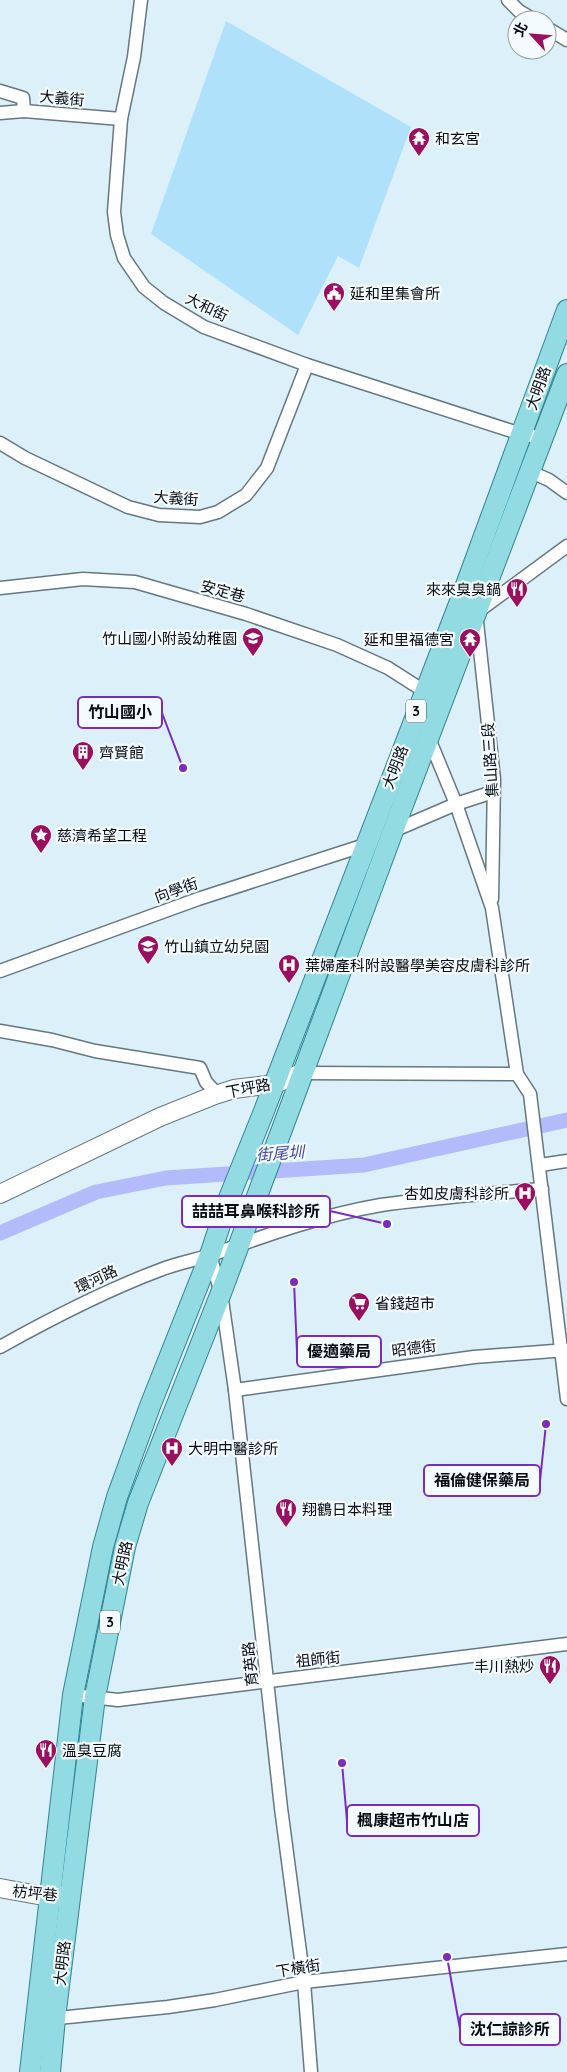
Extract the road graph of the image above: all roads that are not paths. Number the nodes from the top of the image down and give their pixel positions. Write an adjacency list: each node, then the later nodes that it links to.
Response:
1 (141, 0): 7 (street, 大和街)
2 (508, 0): 3 (street)
3 (518, 10)
4 (0, 91): 5 (street)
5 (24, 111): 6 (street, 大義街); 7 (street, 大義街)
6 (0, 113)
7 (121, 119): 9 (street, 大和街)
8 (567, 310): 11 (main road, 大明路 / 3)
9 (307, 365): 11 (street, 大和街); 13 (street, 大義街)
10 (567, 374): 12 (main road, 大明路 / 3)
11 (521, 434): 12 (street, 大和街); 18 (main road, 大明路 / 3)
12 (543, 438): 14 (main road, 大明路 / 3)
13 (0, 443)
14 (529, 471): 15 (street); 18 (main road, 大明路 / 3)
15 (567, 493)
16 (567, 546): 18 (street)
17 (0, 588): 19 (street, 安定巷)
18 (467, 608): 19 (main road, 大明路 / 3); 20 (main road, 大明路 / 3); 21 (street, 集山路三段)
19 (424, 691): 20 (street, 集山路三段); 24 (main road, 大明路 / 3)
20 (428, 738): 22 (street, 集山路三段); 23 (main road, 大明路 / 3)
21 (493, 792): 22 (street); 25 (street, 集山路三段)
22 (456, 804): 23 (street); 25 (street, 集山路三段)
23 (392, 832): 28 (main road, 大明路 / 3)
24 (366, 845): 26 (street, 向學街); 30 (main road, 大明路 / 3)
25 (492, 908): 29 (street, 集山路三段)
26 (0, 971)
27 (0, 1031): 31 (street)
28 (302, 1073): 29 (street, 下坪路); 30 (street, 下坪路); 36 (main road, 大明路 / 3)
29 (517, 1074): 33 (street, 集山路三段)
30 (274, 1084): 31 (street, 下坪路); 37 (main road, 大明路 / 3)
31 (217, 1094): 35 (street, 下坪路)
32 (567, 1161): 33 (street)
33 (540, 1165): 34 (street)
34 (542, 1189): 36 (street, 環河路); 40 (street)
35 (0, 1194)
36 (240, 1245): 37 (street, 環河路); 38 (main road, 大明路 / 3)
37 (210, 1255): 38 (street, 育英路); 39 (street, 環河路); 45 (main road, 大明路 / 3)
38 (221, 1293): 41 (street, 育英路); 46 (main road, 大明路 / 3)
39 (0, 1347)
40 (564, 1350): 41 (street, 昭德街); 42 (street)
41 (235, 1390): 44 (street, 育英路)
42 (567, 1399)
43 (567, 1644): 44 (street, 祖師街)
44 (268, 1681): 46 (street, 祖師街); 51 (street, 育英路)
45 (73, 1694): 46 (street, 祖師街); 49 (main road, 大明路 / 3)
46 (95, 1697): 48 (main road, 大明路 / 3)
47 (0, 1888): 49 (street, 枋坪巷)
48 (70, 1896): 49 (street, 枋坪巷); 52 (main road, 大明路 / 3)
49 (49, 1898): 52 (main road, 大明路 / 3)
50 (567, 1954): 51 (street, 下橫街)
51 (304, 1982): 52 (street, 下橫街); 55 (street, 育英路)
52 (45, 2019): 53 (main road, 大明路 / 3); 54 (main road, 大明路 / 3)
53 (30, 2072)
54 (50, 2072)
55 (311, 2072)

